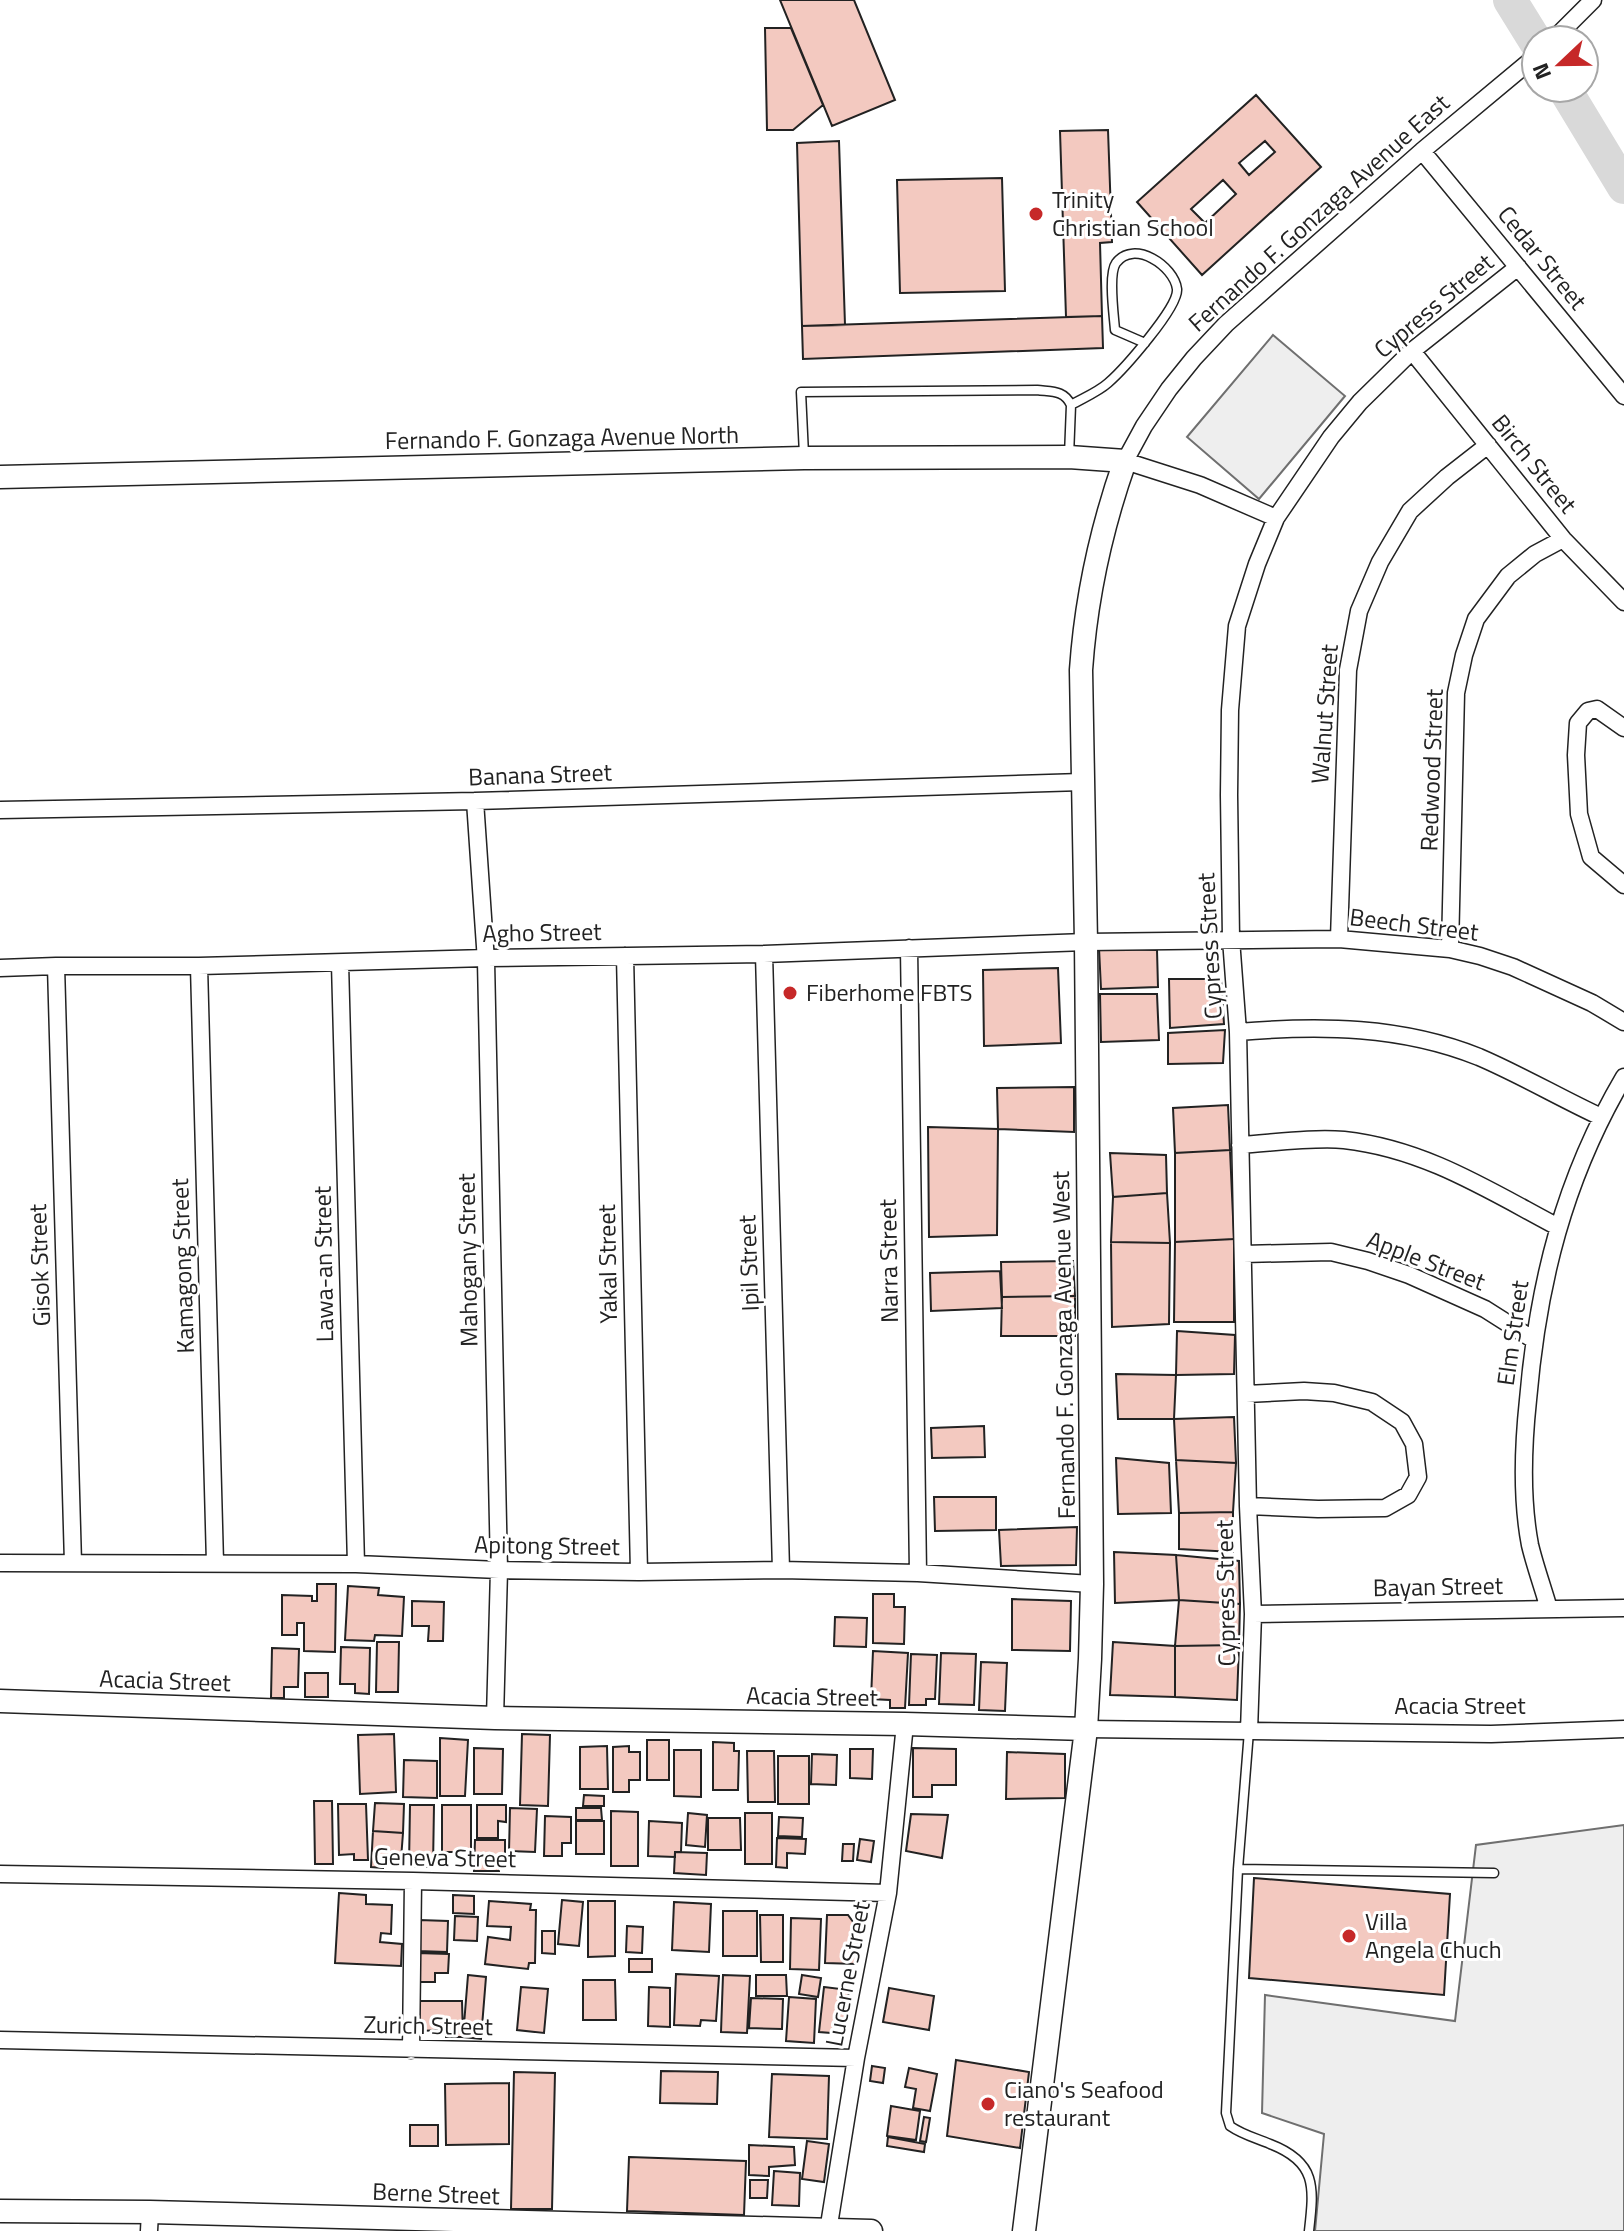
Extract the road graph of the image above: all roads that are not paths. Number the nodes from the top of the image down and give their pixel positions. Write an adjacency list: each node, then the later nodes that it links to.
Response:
1 (1593, 0): 2 (street)
2 (1571, 24)
3 (1520, 69): 4 (street, Fernando F. Gonzaga Avenue East)
4 (1422, 151): 5 (street, Cedar Street); 13 (street, Fernando F. Gonzaga Avenue East)
5 (1518, 267): 7 (street, Cypress Street); 8 (street, Cedar Street)
6 (1145, 343): 6 (lane); 9 (lane)
7 (1412, 351): 10 (street, Birch Street); 15 (street, Cypress Street)
8 (1624, 396)
9 (1071, 405): 11 (lane); 12 (lane)
10 (1488, 445): 16 (street, Birch Street); 24 (street, Walnut Street)
11 (1069, 457): 12 (street, Fernando F. Gonzaga Avenue North); 13 (street, Fernando F. Gonzaga Avenue North)
12 (804, 458): 14 (street, Fernando F. Gonzaga Avenue North)
13 (1125, 461): 15 (street); 19 (street, Fernando F. Gonzaga Avenue West)
14 (0, 477)
15 (1276, 518): 23 (street, Cypress Street)
16 (1563, 539): 17 (street, Birch Street); 27 (street, Redwood Street)
17 (1624, 602)
18 (1624, 728): 22 (street)
19 (1082, 782): 20 (street, Banana Street); 25 (street, Fernando F. Gonzaga Avenue West)
20 (475, 801): 21 (street, Banana Street); 30 (street, Mahogany Street)
21 (0, 810)
22 (1624, 885)
23 (1231, 939): 24 (street, Beech Street); 25 (street, Beech Street); 36 (street, Cypress Street)
24 (1339, 939): 27 (street, Beech Street)
25 (1086, 942): 26 (street, Agho Street); 53 (street, Fernando F. Gonzaga Avenue West)
26 (909, 948): 28 (street, Agho Street); 52 (street, Narra Street)
27 (1450, 949): 35 (street, Beech Street)
28 (764, 954): 29 (street, Agho Street); 50 (street, Ipil Street)
29 (625, 956): 30 (street, Agho Street); 51 (street, Yakal Street)
30 (486, 958): 31 (street, Agho Street); 49 (street, Mahogany Street)
31 (340, 963): 33 (street, Agho Street); 48 (street, Lawa-an Street)
32 (56, 966): 33 (street, Agho Street); 34 (street, Agho Street); 46 (street, Gisok Street)
33 (199, 966): 47 (street, Kamagong Street)
34 (0, 968)
35 (1624, 1022)
36 (1238, 1032): 38 (street); 39 (street, Cypress Street)
37 (1624, 1077): 38 (street, Elm Street)
38 (1601, 1117): 40 (street, Elm Street)
39 (1240, 1145): 40 (street); 41 (street, Cypress Street)
40 (1558, 1227): 42 (street, Elm Street)
41 (1243, 1254): 42 (street, Apple Street); 43 (street, Cypress Street)
42 (1534, 1340): 55 (street, Elm Street)
43 (1246, 1394): 44 (street, Cypress Street); 44 (street)
44 (1248, 1506): 56 (street, Cypress Street)
45 (0, 1563): 46 (street, Apitong Street)
46 (73, 1563): 47 (street, Apitong Street)
47 (215, 1563): 48 (street, Apitong Street)
48 (356, 1564): 49 (street, Apitong Street)
49 (499, 1570): 51 (street, Apitong Street); 58 (street, Mahogany Street)
50 (781, 1570): 51 (street, Apitong Street); 52 (street, Apitong Street)
51 (639, 1572)
52 (918, 1573): 53 (street, Apitong Street)
53 (1092, 1584): 60 (street, Fernando F. Gonzaga Avenue West)
54 (1624, 1608): 55 (street, Bayan Street)
55 (1549, 1609): 56 (street, Bayan Street)
56 (1253, 1614): 62 (street, Cypress Street)
57 (0, 1701): 58 (street, Acacia Street)
58 (495, 1718): 59 (street, Acacia Street)
59 (905, 1724): 60 (street, Acacia Street); 67 (street, Lucerne Street)
60 (1086, 1729): 62 (street, Acacia Street); 76 (street, Fernando F. Gonzaga Avenue West)
61 (1624, 1729): 62 (street, Acacia Street)
62 (1249, 1731): 63 (lane)
63 (1238, 1869): 64 (lane); 77 (lane)
64 (1494, 1873)
65 (0, 1874): 66 (street, Geneva Street)
66 (413, 1881): 67 (street, Geneva Street); 69 (street)
67 (888, 1893): 70 (street, Lucerne Street)
68 (0, 2040): 69 (street, Zurich Street)
69 (411, 2050): 70 (street, Zurich Street)
70 (856, 2058): 74 (street, Lucerne Street)
71 (0, 2211): 72 (street, Berne Street)
72 (150, 2222): 73 (street, Berne Street)
73 (316, 2224): 74 (street, Berne Street)
74 (828, 2231): 75 (street, Berne Street)
75 (871, 2231)
76 (1024, 2231)
77 (1309, 2231)

